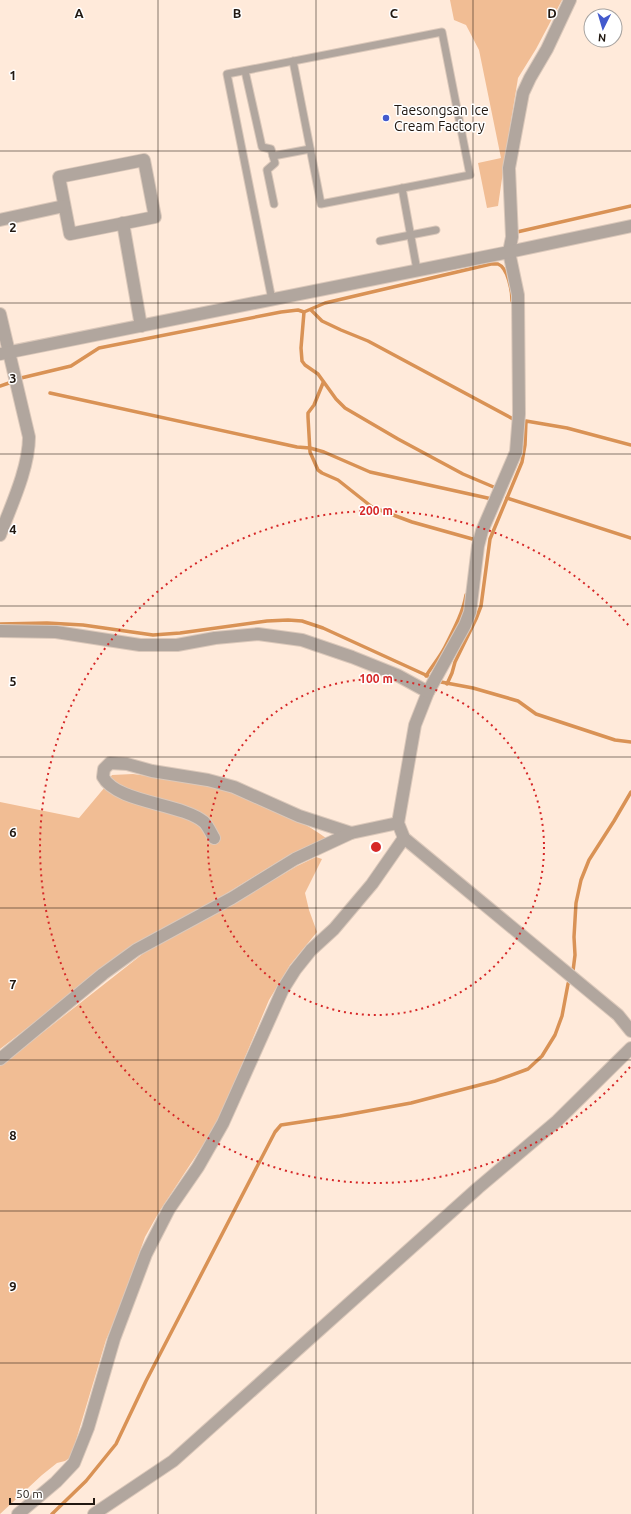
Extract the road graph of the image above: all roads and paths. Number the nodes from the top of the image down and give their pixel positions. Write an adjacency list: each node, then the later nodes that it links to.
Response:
1 (570, 0): 15 (street)
2 (293, 61): 3 (lane); 4 (lane); 6 (lane)
3 (245, 71): 5 (lane); 17 (lane)
4 (310, 149): 5 (lane); 6 (lane)
5 (273, 156): 7 (lane)
6 (402, 188): 13 (lane)
7 (274, 204)
8 (64, 206): 9 (street); 10 (street); 10 (street)
9 (0, 220)
10 (123, 223): 19 (street)
11 (631, 226): 15 (street)
12 (436, 230): 13 (lane)
13 (410, 235): 14 (lane); 16 (lane)
14 (380, 241)
15 (509, 252): 16 (street); 23 (street)
16 (417, 270): 17 (street)
17 (272, 300): 19 (street)
18 (0, 314): 20 (street)
19 (141, 326): 20 (street)
20 (4, 353): 21 (street)
21 (0, 535)
22 (0, 631): 23 (street)
23 (433, 684): 24 (street)
24 (398, 823): 25 (street); 27 (street)
25 (351, 833): 26 (street); 32 (street)
26 (214, 838)
27 (404, 838): 28 (street); 33 (street)
28 (618, 1015): 29 (street); 30 (street)
29 (631, 1018)
30 (631, 1031)
31 (631, 1048): 34 (street)
32 (0, 1059)
33 (18, 1514)
34 (94, 1514)

